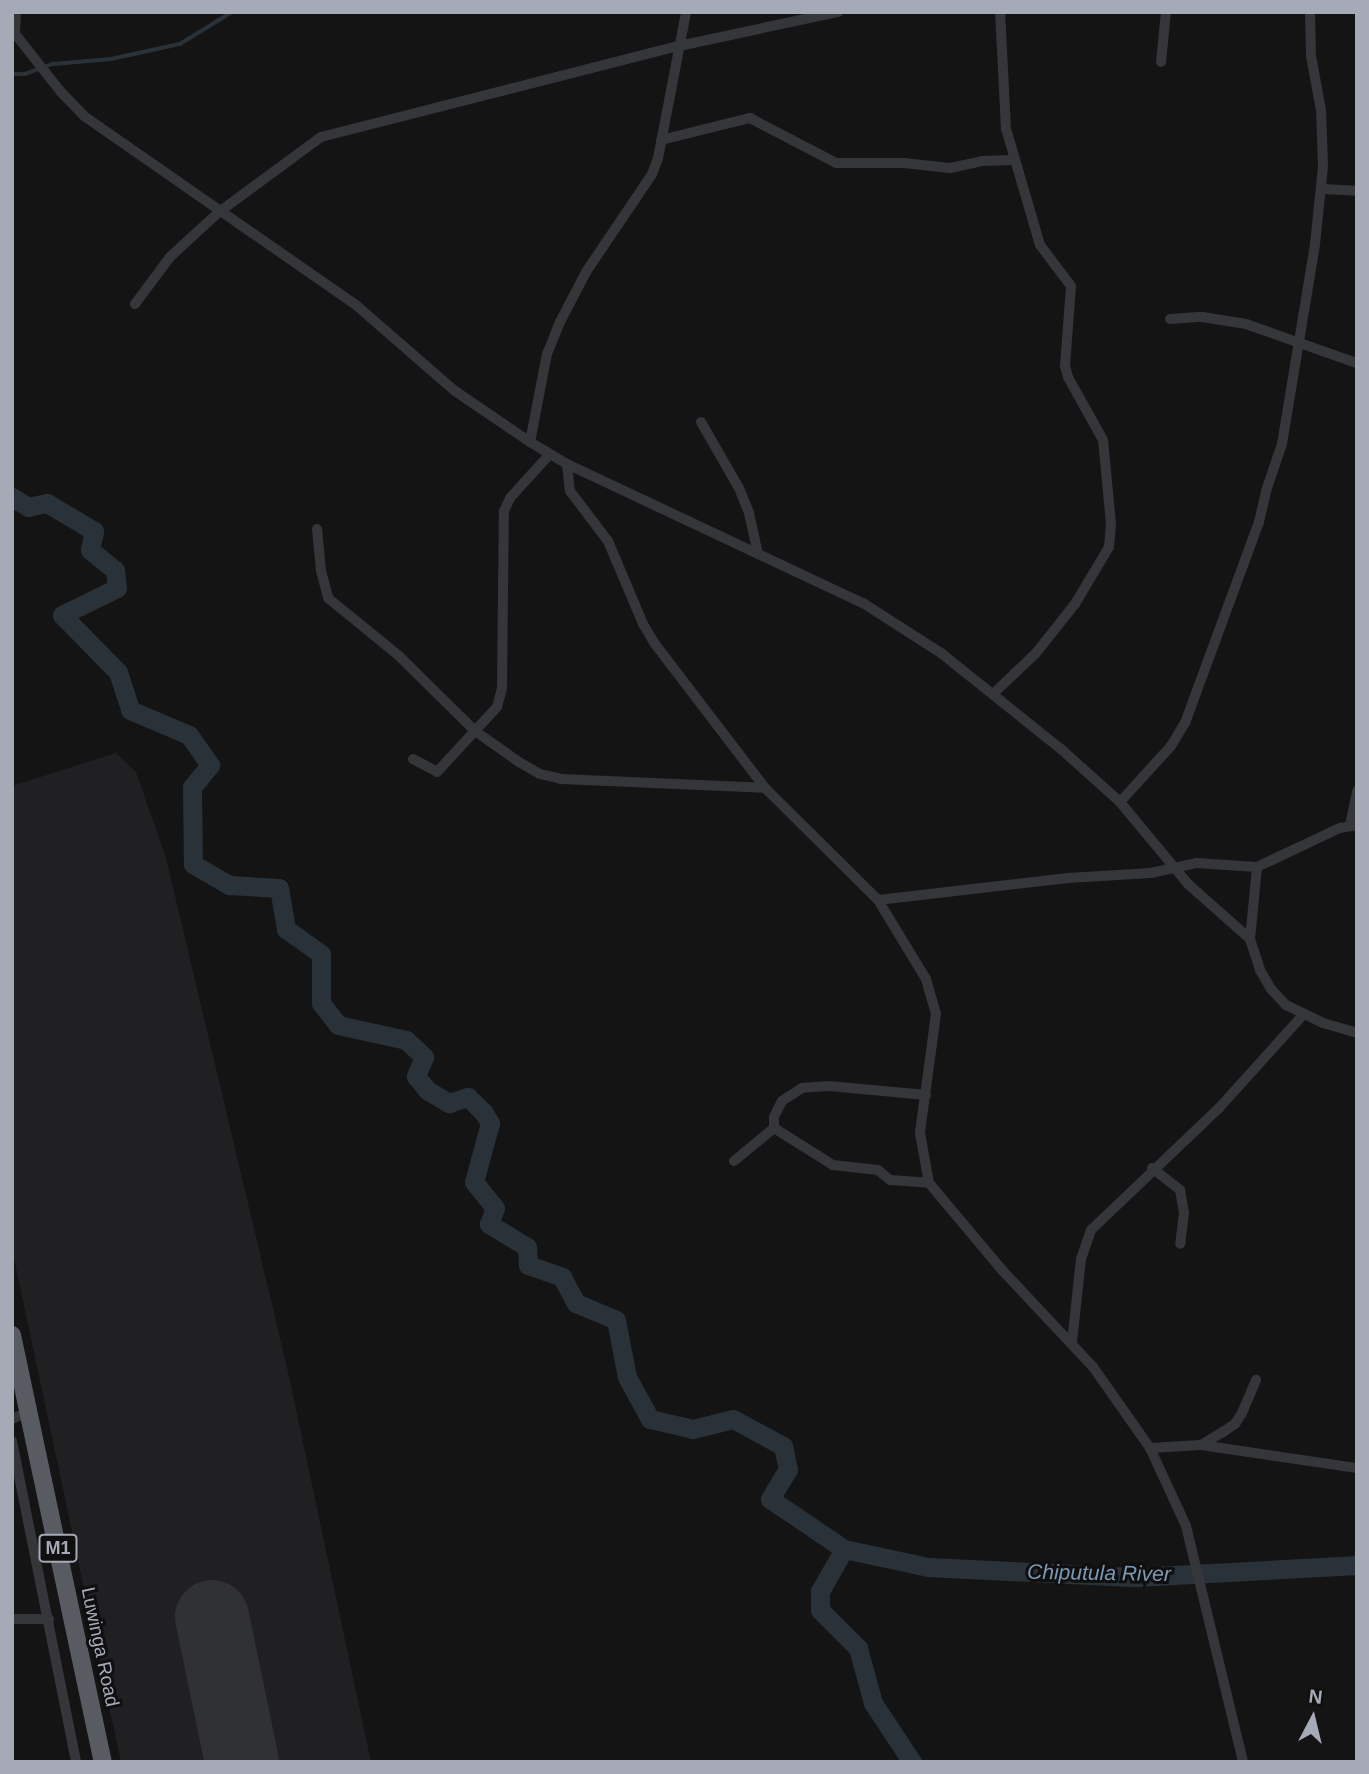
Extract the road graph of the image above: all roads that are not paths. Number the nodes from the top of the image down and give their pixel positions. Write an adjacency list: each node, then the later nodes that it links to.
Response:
1 (16, 12): 7 (street)
2 (686, 12): 8 (street)
3 (838, 12): 8 (street)
4 (1000, 12): 11 (street)
5 (1166, 12): 9 (street)
6 (1310, 12): 12 (street)
7 (14, 31): 14 (street)
8 (679, 46): 10 (street); 14 (street)
9 (1161, 62)
10 (661, 141): 11 (street); 20 (street)
11 (1013, 160): 25 (street)
12 (1322, 189): 13 (street); 17 (street)
13 (1357, 191)
14 (219, 212): 15 (street); 20 (street)
15 (135, 304)
16 (1170, 319): 17 (street)
17 (1298, 342): 18 (street); 30 (street)
18 (1357, 363)
19 (701, 422): 24 (street)
20 (530, 442): 21 (street)
21 (549, 455): 22 (street); 26 (street)
22 (567, 464): 24 (street); 28 (street)
23 (317, 529): 26 (street)
24 (758, 554): 25 (street)
25 (993, 694): 30 (street)
26 (475, 731): 27 (street); 28 (street)
27 (413, 759)
28 (765, 788): 34 (street)
29 (1357, 791): 31 (street)
30 (1120, 802): 33 (street)
31 (1353, 825): 32 (street)
32 (1257, 867): 33 (street); 35 (street)
33 (1175, 869): 34 (street); 35 (street)
34 (878, 900): 38 (street)
35 (1250, 939): 36 (street)
36 (1304, 1014): 37 (street); 41 (street)
37 (1357, 1033)
38 (926, 1095): 39 (street); 42 (street)
39 (774, 1128): 40 (street); 42 (street)
40 (734, 1161)
41 (1152, 1168): 43 (street); 45 (street)
42 (929, 1183): 45 (street)
43 (1180, 1244)
44 (12, 1335): 47 (highway, Luwinga Road / M1)
45 (1072, 1342): 51 (street)
46 (1256, 1380): 50 (street)
47 (29, 1411): 48 (street); 56 (highway, Luwinga Road / M1)
48 (12, 1419)
49 (12, 1441): 54 (street)
50 (1202, 1445): 51 (street); 52 (street)
51 (1150, 1447): 57 (street)
52 (1357, 1468)
53 (12, 1619): 54 (street)
54 (49, 1619): 55 (street)
55 (76, 1762)
56 (103, 1762)
57 (1243, 1762)

